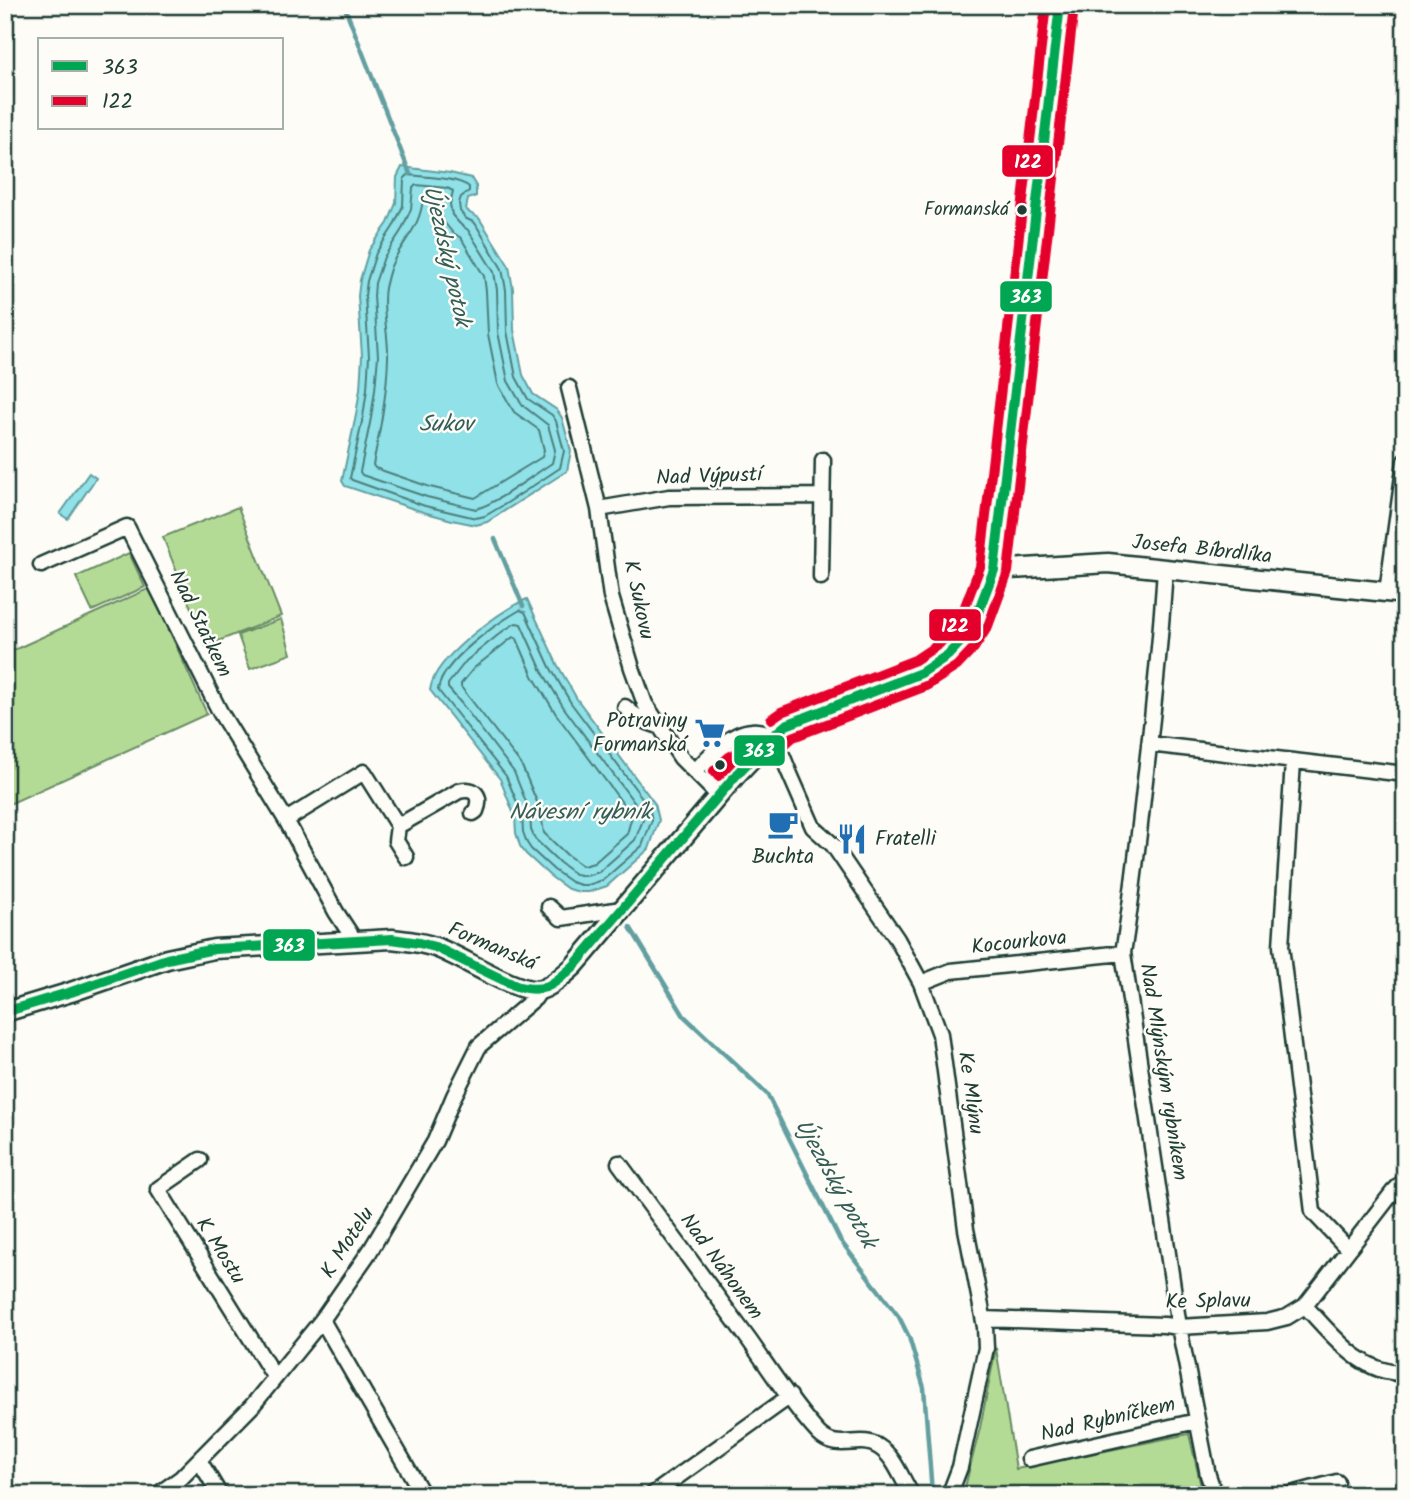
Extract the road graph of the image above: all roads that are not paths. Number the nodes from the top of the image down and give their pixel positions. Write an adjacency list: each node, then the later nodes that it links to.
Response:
1 (1060, 5): 9 (street, Formanská)
2 (569, 388): 6 (street, K Sukovu)
3 (823, 460): 5 (street)
4 (1405, 461): 11 (street)
5 (822, 496): 6 (street, Nad Výpustí); 10 (street)
6 (598, 509): 13 (street, K Sukovu)
7 (41, 565): 21 (street, Nad Statkem)
8 (1165, 568): 9 (street, Josefa Bíbrdlíka); 11 (street, Josefa Bíbrdlíka); 15 (street, Nad Mlýnským rybníkem)
9 (994, 570): 14 (street, Formanská)
10 (821, 576)
11 (1396, 593)
12 (625, 707): 13 (street)
13 (659, 726): 17 (street, K Sukovu)
14 (774, 735): 17 (street); 19 (street, Formanská); 28 (street, Ke Mlýnu)
15 (1149, 744): 16 (street); 27 (street, Nad Mlýnským rybníkem)
16 (1293, 762): 18 (street); 34 (street)
17 (695, 772): 19 (street, K Sukovu)
18 (1405, 774)
19 (719, 796): 25 (street, Formanská)
20 (473, 813): 22 (street)
21 (286, 820): 22 (street); 26 (street, Nad Statkem)
22 (398, 826): 23 (street)
23 (406, 857)
24 (550, 907): 25 (street)
25 (622, 909): 29 (street, Formanská)
26 (355, 941): 29 (street, Formanská); 30 (street, Formanská)
27 (1123, 953): 28 (street, Kocourkova); 38 (street, Nad Mlýnským rybníkem)
28 (921, 983): 36 (street, Ke Mlýnu)
29 (540, 990): 37 (street, K Motelu)
30 (5, 1012)
31 (200, 1160): 40 (street, K Mostu)
32 (619, 1163): 41 (street, Nad Náhonem)
33 (1405, 1180): 34 (street)
34 (1348, 1249): 35 (street)
35 (1305, 1306): 38 (street, Ke Splavu); 39 (street)
36 (984, 1319): 38 (street, Ke Splavu); 51 (street, Ke Mlýnu)
37 (321, 1320): 40 (street, K Motelu); 48 (street)
38 (1179, 1327): 42 (street, Nad Mlýnským rybníkem)
39 (1405, 1373)
40 (275, 1378): 44 (street, K Motelu)
41 (790, 1396): 49 (street); 50 (street, Nad Náhonem)
42 (1198, 1421): 43 (street, Nad Rybníčkem); 52 (street, Nad Mlýnským rybníkem)
43 (1029, 1459)
44 (199, 1460): 46 (street, K Motelu); 47 (street)
45 (1337, 1482): 53 (street)
46 (157, 1495)
47 (220, 1495)
48 (423, 1495)
49 (652, 1495)
50 (912, 1495)
51 (947, 1495)
52 (1215, 1495)
53 (1288, 1495)

